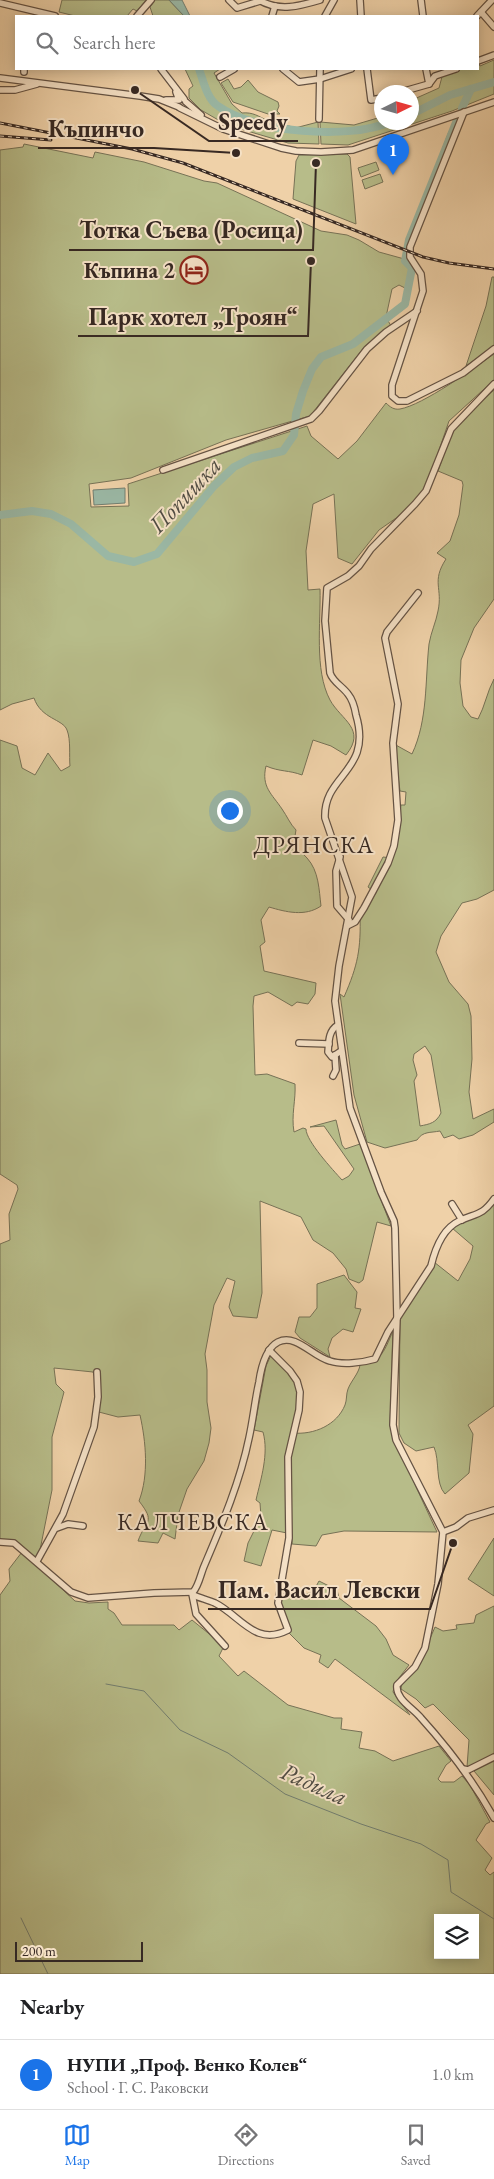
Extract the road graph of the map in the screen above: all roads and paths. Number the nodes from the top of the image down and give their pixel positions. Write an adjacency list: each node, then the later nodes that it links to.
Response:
1 (22, 0): 12 (street)
2 (229, 0): 3 (street)
3 (259, 0): 11 (street)
4 (320, 0): 11 (street)
5 (334, 0): 18 (street)
6 (360, 0): 19 (street)
7 (421, 0): 20 (street)
8 (492, 0): 14 (street)
9 (149, 2): 16 (street)
10 (0, 3): 12 (street)
11 (274, 6): 17 (street)
12 (19, 8): 13 (street)
13 (32, 13): 15 (street)
14 (479, 14): 21 (street)
15 (47, 15)
16 (139, 15)
17 (272, 15)
18 (326, 15)
19 (361, 15)
20 (422, 15)
21 (494, 27)
22 (494, 55): 23 (street)
23 (479, 61)
24 (162, 70): 37 (street)
25 (232, 70): 32 (street)
26 (284, 70): 34 (street)
27 (320, 70): 34 (street)
28 (348, 70): 34 (street)
29 (367, 70): 40 (street)
30 (426, 70): 36 (street)
31 (453, 70): 36 (street)
32 (220, 77)
33 (0, 78): 35 (street)
34 (320, 79): 46 (street)
35 (41, 83): 39 (street); 41 (street)
36 (429, 84): 38 (street)
37 (173, 86): 42 (street); 44 (street)
38 (419, 87)
39 (0, 90)
40 (374, 99)
41 (159, 100): 42 (street); 44 (street)
42 (168, 100): 44 (street)
43 (494, 102): 45 (street)
44 (182, 103): 45 (street)
45 (464, 112): 47 (street)
46 (319, 119)
47 (417, 311): 48 (street); 50 (street)
48 (494, 349)
49 (494, 384): 52 (street)
50 (163, 470)
51 (418, 593): 53 (street)
52 (340, 857): 53 (street); 53 (street)
53 (348, 923): 54 (street)
54 (338, 1025): 56 (street); 57 (street)
55 (299, 1043): 56 (street)
56 (329, 1044): 58 (street)
57 (341, 1051): 58 (street); 63 (street)
58 (335, 1055): 59 (street)
59 (333, 1076)
60 (494, 1199): 62 (street)
61 (452, 1204): 62 (street)
62 (462, 1220): 63 (street)
63 (397, 1318): 64 (street); 69 (street)
64 (269, 1350): 72 (street); 72 (street)
65 (97, 1372): 68 (street)
66 (494, 1510): 69 (street)
67 (83, 1526): 68 (street)
68 (56, 1528): 71 (street)
69 (443, 1532): 75 (street)
70 (0, 1542): 71 (street)
71 (37, 1561): 72 (street)
72 (192, 1594): 73 (street)
73 (225, 1646)
74 (494, 1757): 75 (street)
75 (463, 1769): 76 (street)
76 (494, 1818)

